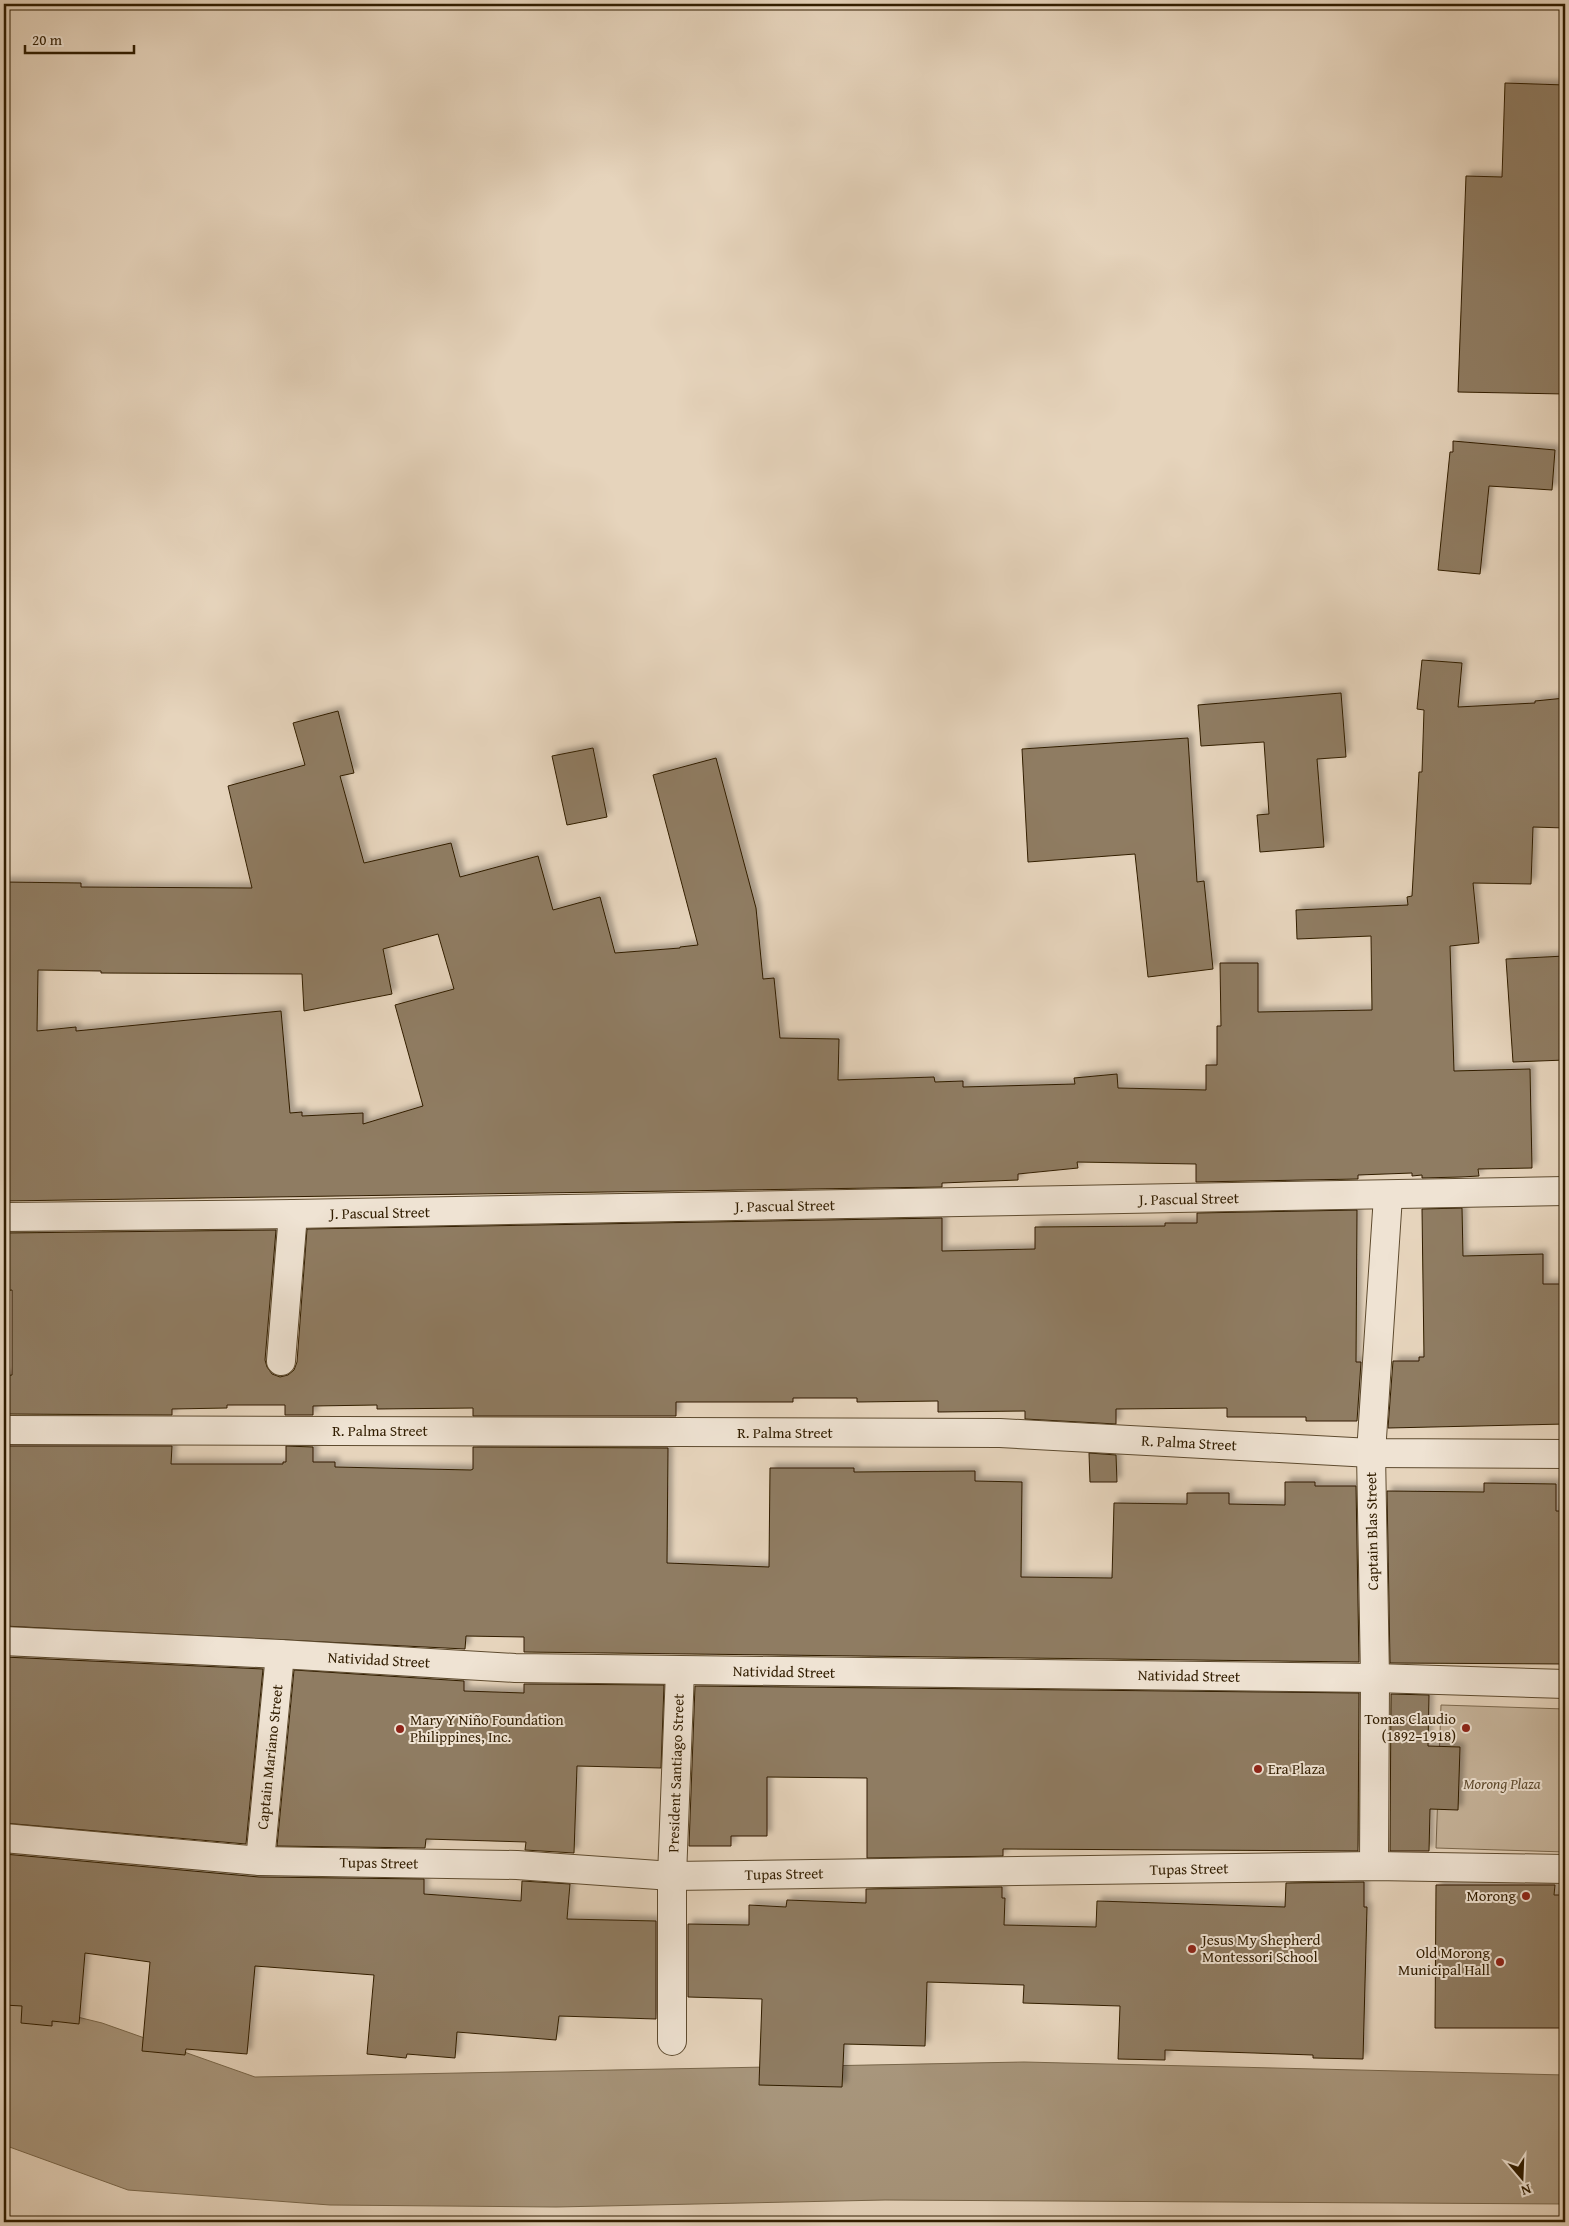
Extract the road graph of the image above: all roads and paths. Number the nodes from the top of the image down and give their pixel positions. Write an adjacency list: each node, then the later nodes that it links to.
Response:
1 (1565, 1191): 2 (street, J. Pascual Street)
2 (1388, 1196): 3 (street, J. Pascual Street); 7 (street, Captain Blas Street)
3 (293, 1214): 4 (street, J. Pascual Street); 5 (street)
4 (4, 1217)
5 (281, 1360)
6 (4, 1430): 7 (street, R. Palma Street)
7 (1371, 1453): 8 (street, R. Palma Street); 12 (street, Captain Blas Street)
8 (1565, 1454)
9 (4, 1641): 10 (street, Natividad Street)
10 (280, 1654): 11 (street, Natividad Street); 15 (street, Captain Mariano Street)
11 (680, 1671): 12 (street, Natividad Street); 18 (street, President Santiago Street)
12 (1375, 1678): 13 (street, Natividad Street); 16 (street, Captain Blas Street)
13 (1565, 1684)
14 (4, 1838): 15 (street, Tupas Street)
15 (260, 1861): 18 (street, Tupas Street)
16 (1374, 1866): 17 (street, Tupas Street); 18 (street, Tupas Street)
17 (1565, 1869)
18 (672, 1876): 19 (street, President Santiago Street)
19 (672, 2042)

